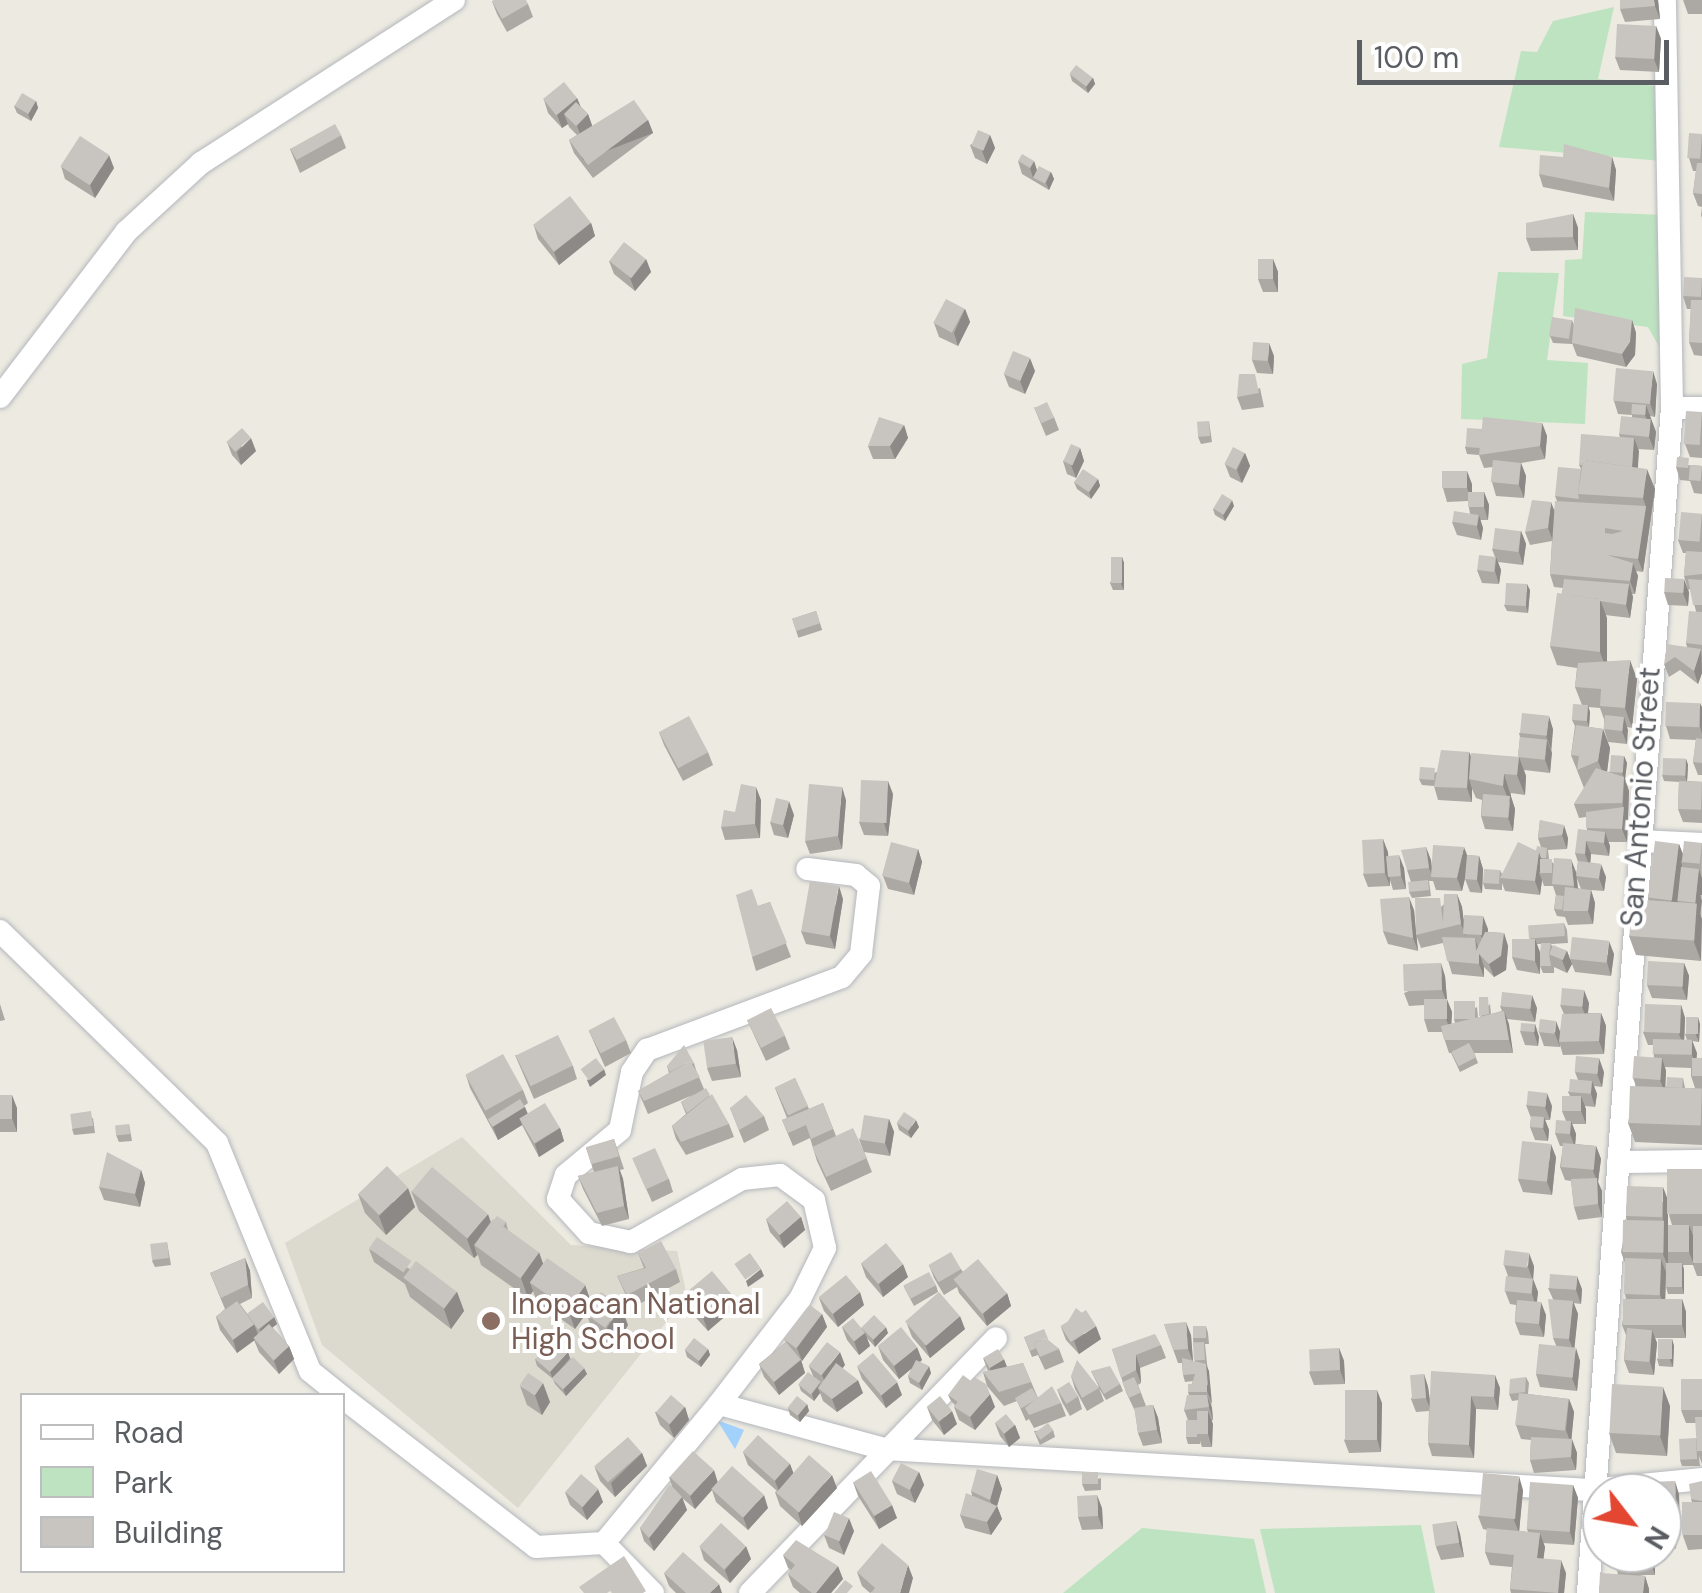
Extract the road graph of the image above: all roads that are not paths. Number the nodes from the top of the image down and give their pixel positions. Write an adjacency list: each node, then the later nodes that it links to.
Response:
1 (454, 0): 3 (street)
2 (1664, 0): 4 (street, San Antonio Street)
3 (0, 398)
4 (1672, 408): 5 (street); 6 (street, San Antonio Street)
5 (1702, 408)
6 (1637, 841): 7 (street); 10 (street, San Antonio Street)
7 (1702, 844)
8 (807, 870): 15 (street)
9 (0, 931): 13 (street)
10 (1618, 1162): 11 (street); 17 (street, San Antonio Street)
11 (1702, 1162)
12 (996, 1338): 16 (street)
13 (338, 1393)
14 (345, 1398): 19 (street)
15 (719, 1404): 16 (street); 19 (street)
16 (885, 1448): 18 (street); 21 (street)
17 (1591, 1473)
18 (1582, 1490)
19 (604, 1544): 20 (street)
20 (652, 1593)
21 (750, 1593)

